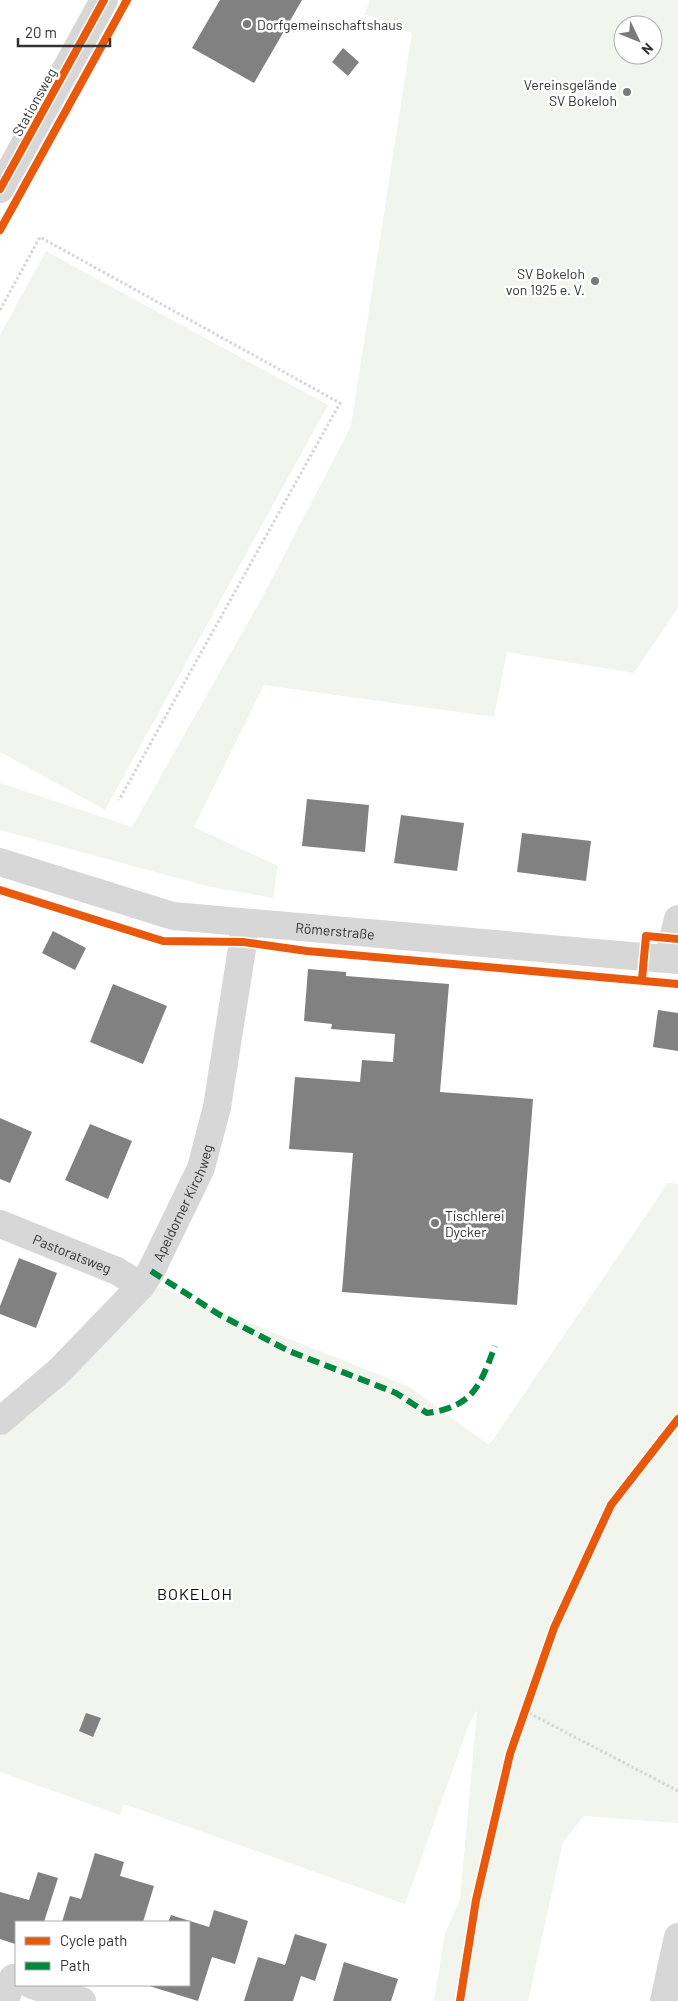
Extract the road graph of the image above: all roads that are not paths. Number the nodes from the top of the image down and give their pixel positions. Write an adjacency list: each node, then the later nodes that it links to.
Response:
1 (104, 0): 2 (street, Stationsweg)
2 (0, 190)
3 (0, 862): 5 (street, Römerstraße)
4 (678, 919): 6 (street)
5 (244, 923): 6 (street, Römerstraße); 8 (street, Apeldorner Kirchweg)
6 (673, 959)
7 (0, 1224): 8 (street, Pastoratsweg)
8 (141, 1286): 9 (street, Apeldorner Kirchweg)
9 (0, 1421)
10 (678, 1937): 13 (street)
11 (24, 1986): 12 (street)
12 (82, 2001)
13 (664, 2001)

